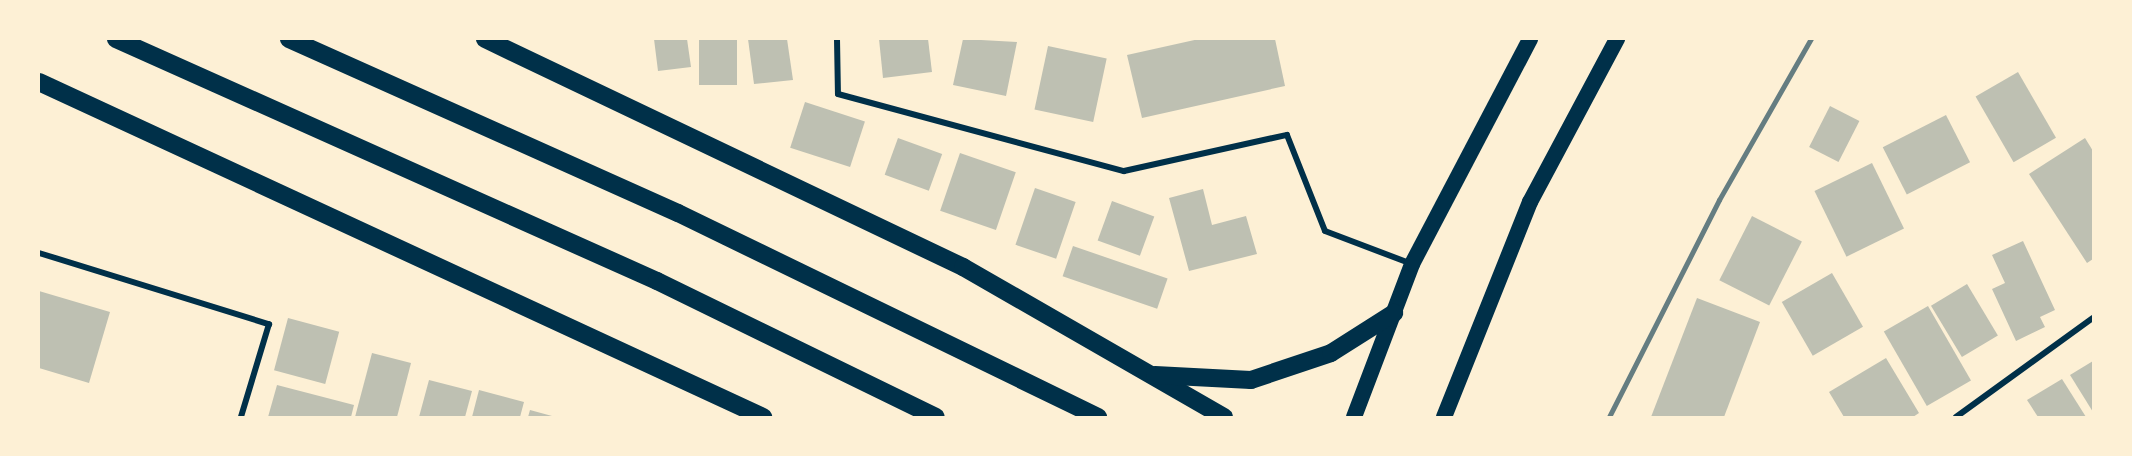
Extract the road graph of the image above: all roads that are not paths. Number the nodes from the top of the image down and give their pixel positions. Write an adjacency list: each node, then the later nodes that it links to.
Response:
1 (116, 39): 15 (highway)
2 (289, 39): 16 (highway)
3 (485, 39): 12 (highway)
4 (837, 39): 9 (street)
5 (1530, 39): 9 (highway)
6 (1617, 39): 19 (highway)
7 (39, 82): 14 (highway)
8 (39, 253): 13 (street)
9 (1412, 264): 10 (highway)
10 (1394, 313): 12 (highway); 18 (highway)
11 (2093, 318): 20 (street)
12 (1150, 375): 17 (highway)
13 (242, 417)
14 (763, 417)
15 (936, 417)
16 (1098, 417)
17 (1224, 417)
18 (1354, 417)
19 (1444, 417)
20 (1956, 417)

